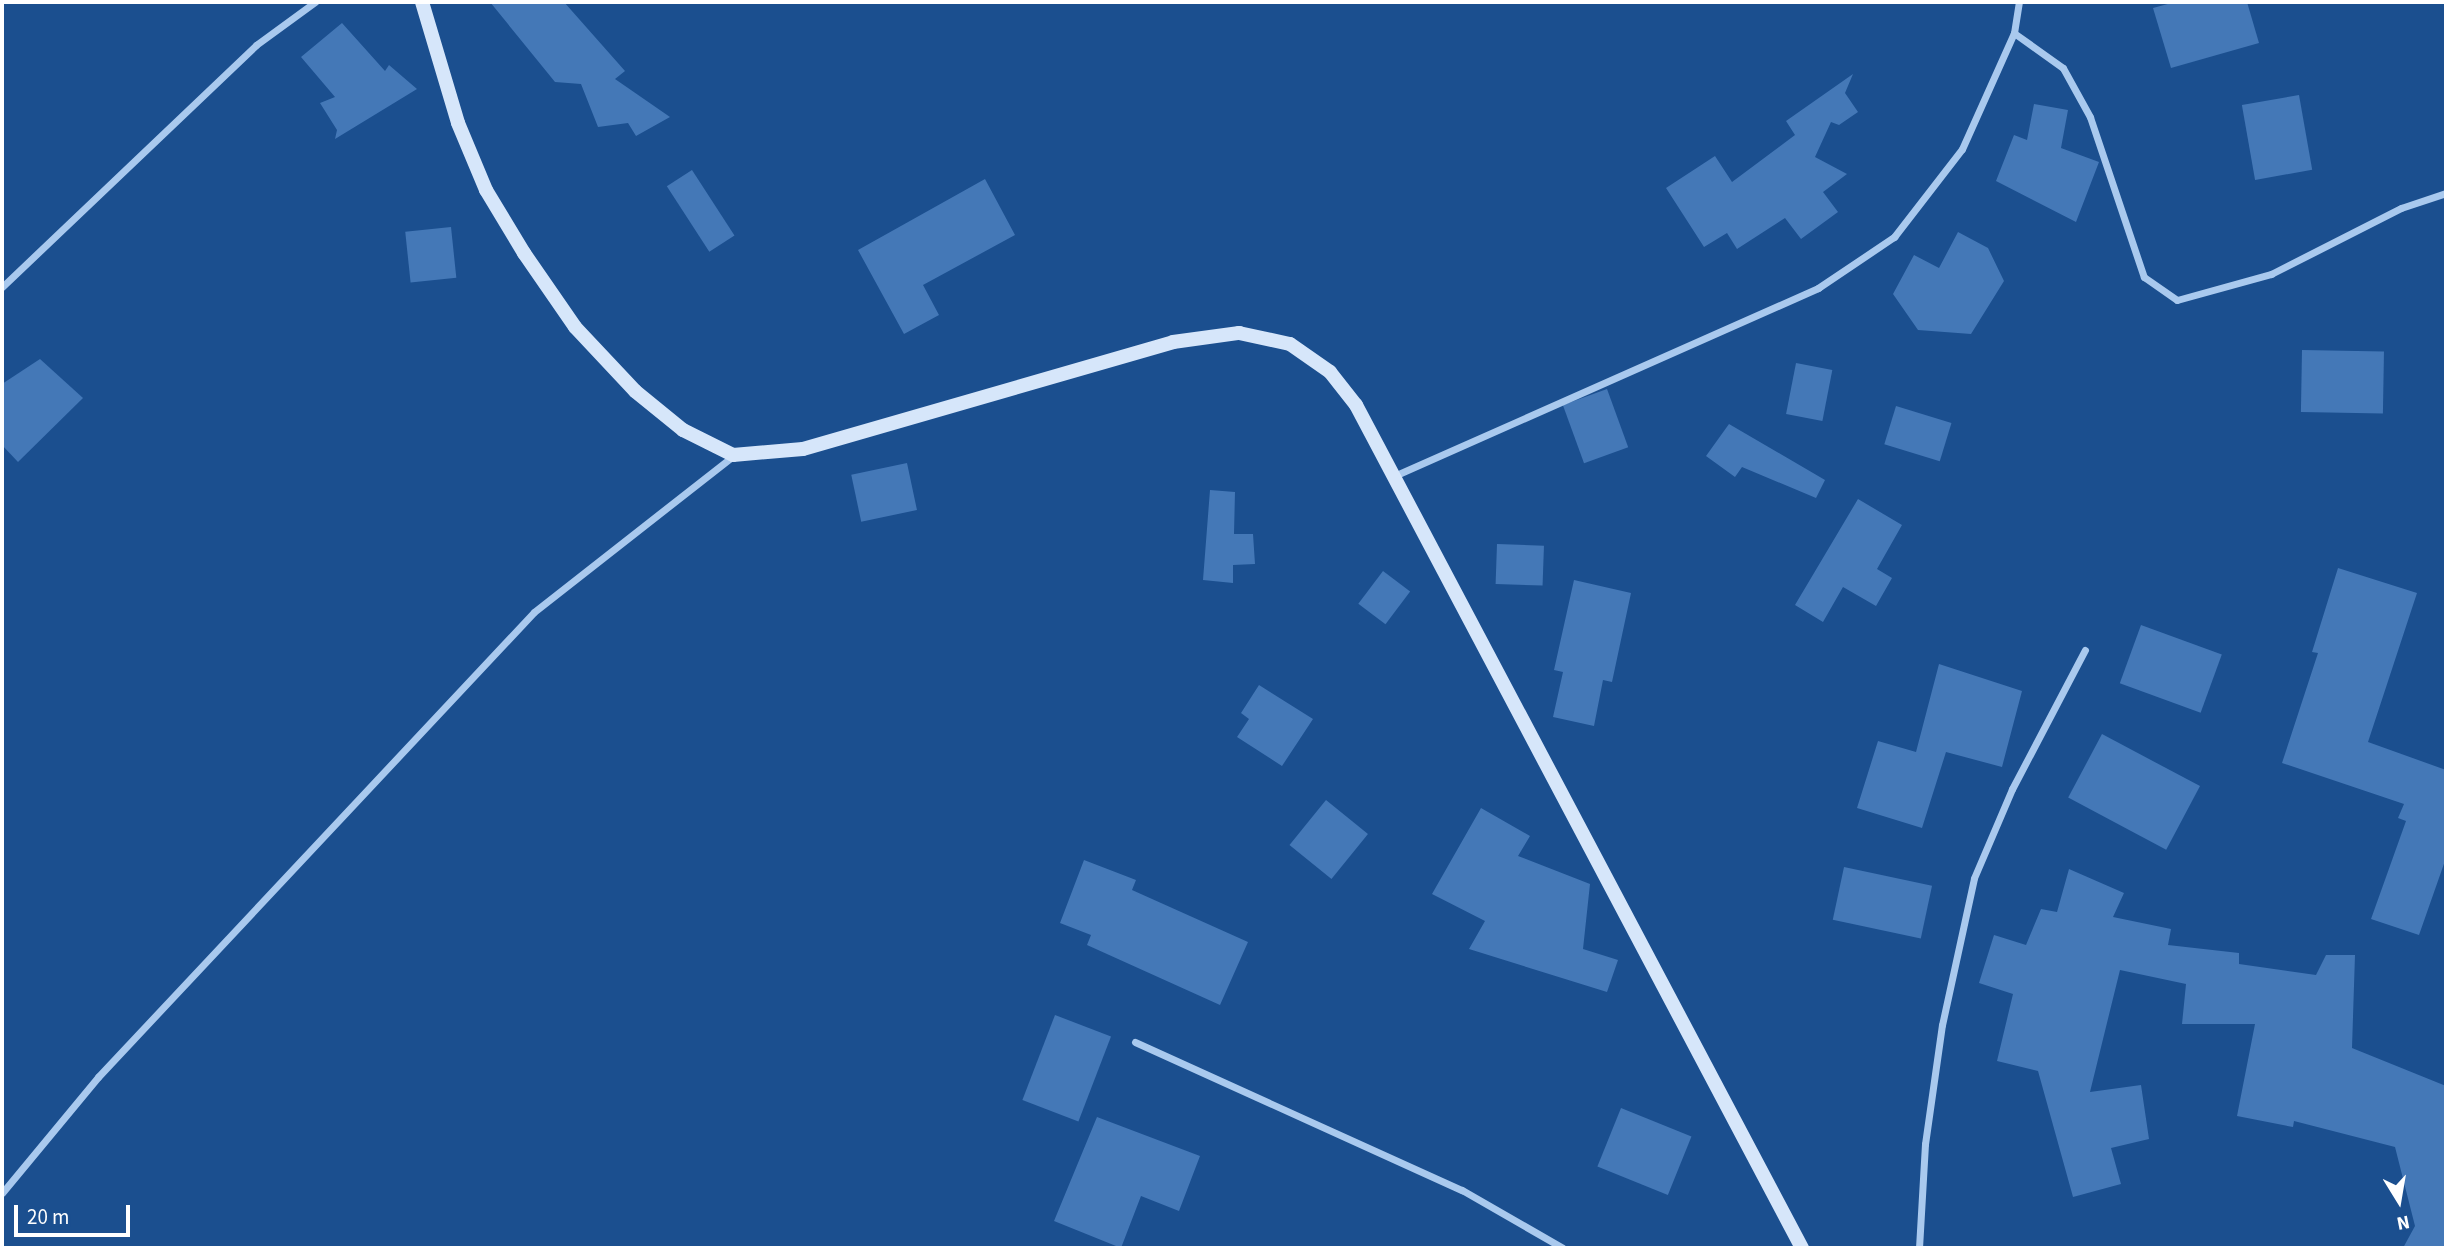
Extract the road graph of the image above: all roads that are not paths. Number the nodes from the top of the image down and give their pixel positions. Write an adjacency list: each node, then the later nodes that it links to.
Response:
1 (315, 2): 6 (street)
2 (422, 2): 7 (street)
3 (2019, 2): 4 (street)
4 (2014, 33): 5 (street); 8 (street)
5 (2446, 192)
6 (2, 287)
7 (733, 455): 8 (street); 11 (street)
8 (1394, 476): 13 (street)
9 (2085, 650): 14 (street)
10 (1135, 1042): 12 (street)
11 (2, 1193)
12 (1563, 1248)
13 (1802, 1248)
14 (1919, 1248)

